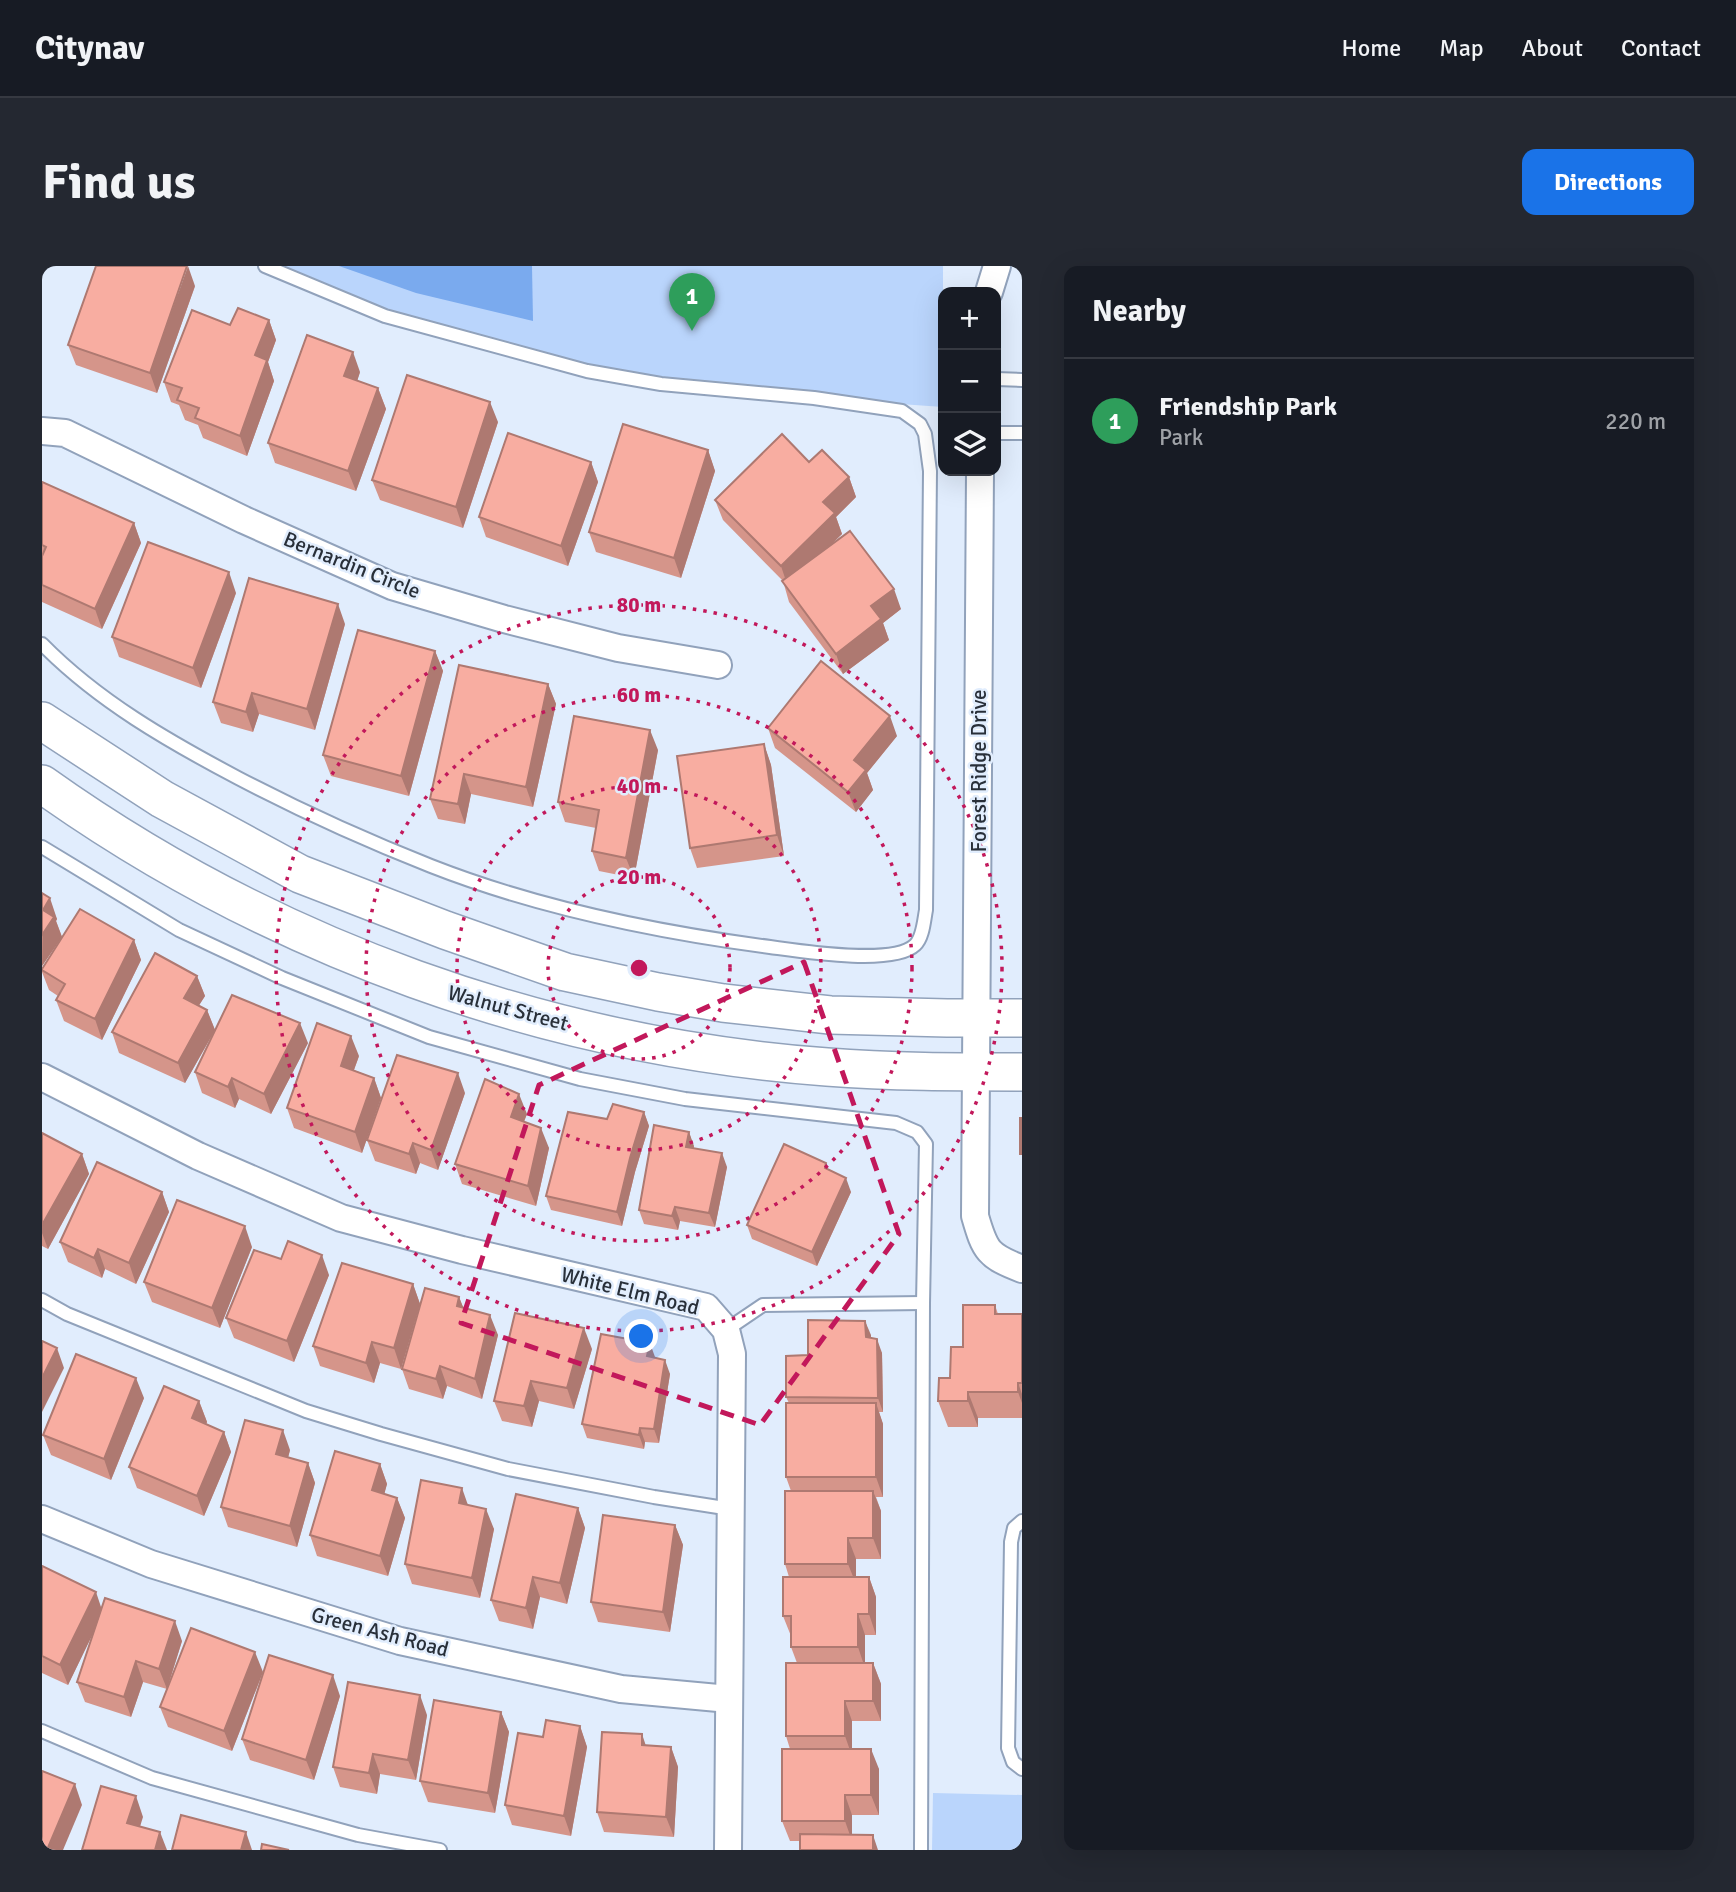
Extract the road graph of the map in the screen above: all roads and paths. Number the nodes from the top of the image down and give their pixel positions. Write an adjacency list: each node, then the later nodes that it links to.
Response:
1 (265, 266): 10 (lane)
2 (997, 266): 3 (street)
3 (991, 287)
4 (1001, 379): 5 (lane)
5 (1022, 380)
6 (42, 430): 11 (street, Bernardin Circle)
7 (1001, 433): 8 (lane)
8 (1022, 433)
9 (980, 476): 15 (street, Forest Ridge Drive)
10 (42, 644)
11 (718, 665)
12 (42, 721): 15 (main road)
13 (42, 784): 17 (main road, Walnut Street)
14 (42, 848): 22 (lane)
15 (978, 1017): 16 (main road); 17 (street, Forest Ridge Drive)
16 (1022, 1018)
17 (978, 1072): 18 (main road, Walnut Street); 20 (street, Forest Ridge Drive)
18 (1022, 1072)
19 (42, 1077): 23 (street, White Elm Road)
20 (1022, 1269)
21 (42, 1300): 24 (lane)
22 (923, 1303): 23 (lane); 32 (lane)
23 (726, 1330): 24 (street)
24 (731, 1509): 27 (street)
25 (42, 1520): 27 (street, Green Ash Road)
26 (1022, 1521): 29 (lane)
27 (729, 1699): 31 (street)
28 (42, 1731): 30 (lane)
29 (1022, 1769)
30 (440, 1850)
31 (728, 1850)
32 (921, 1850)

